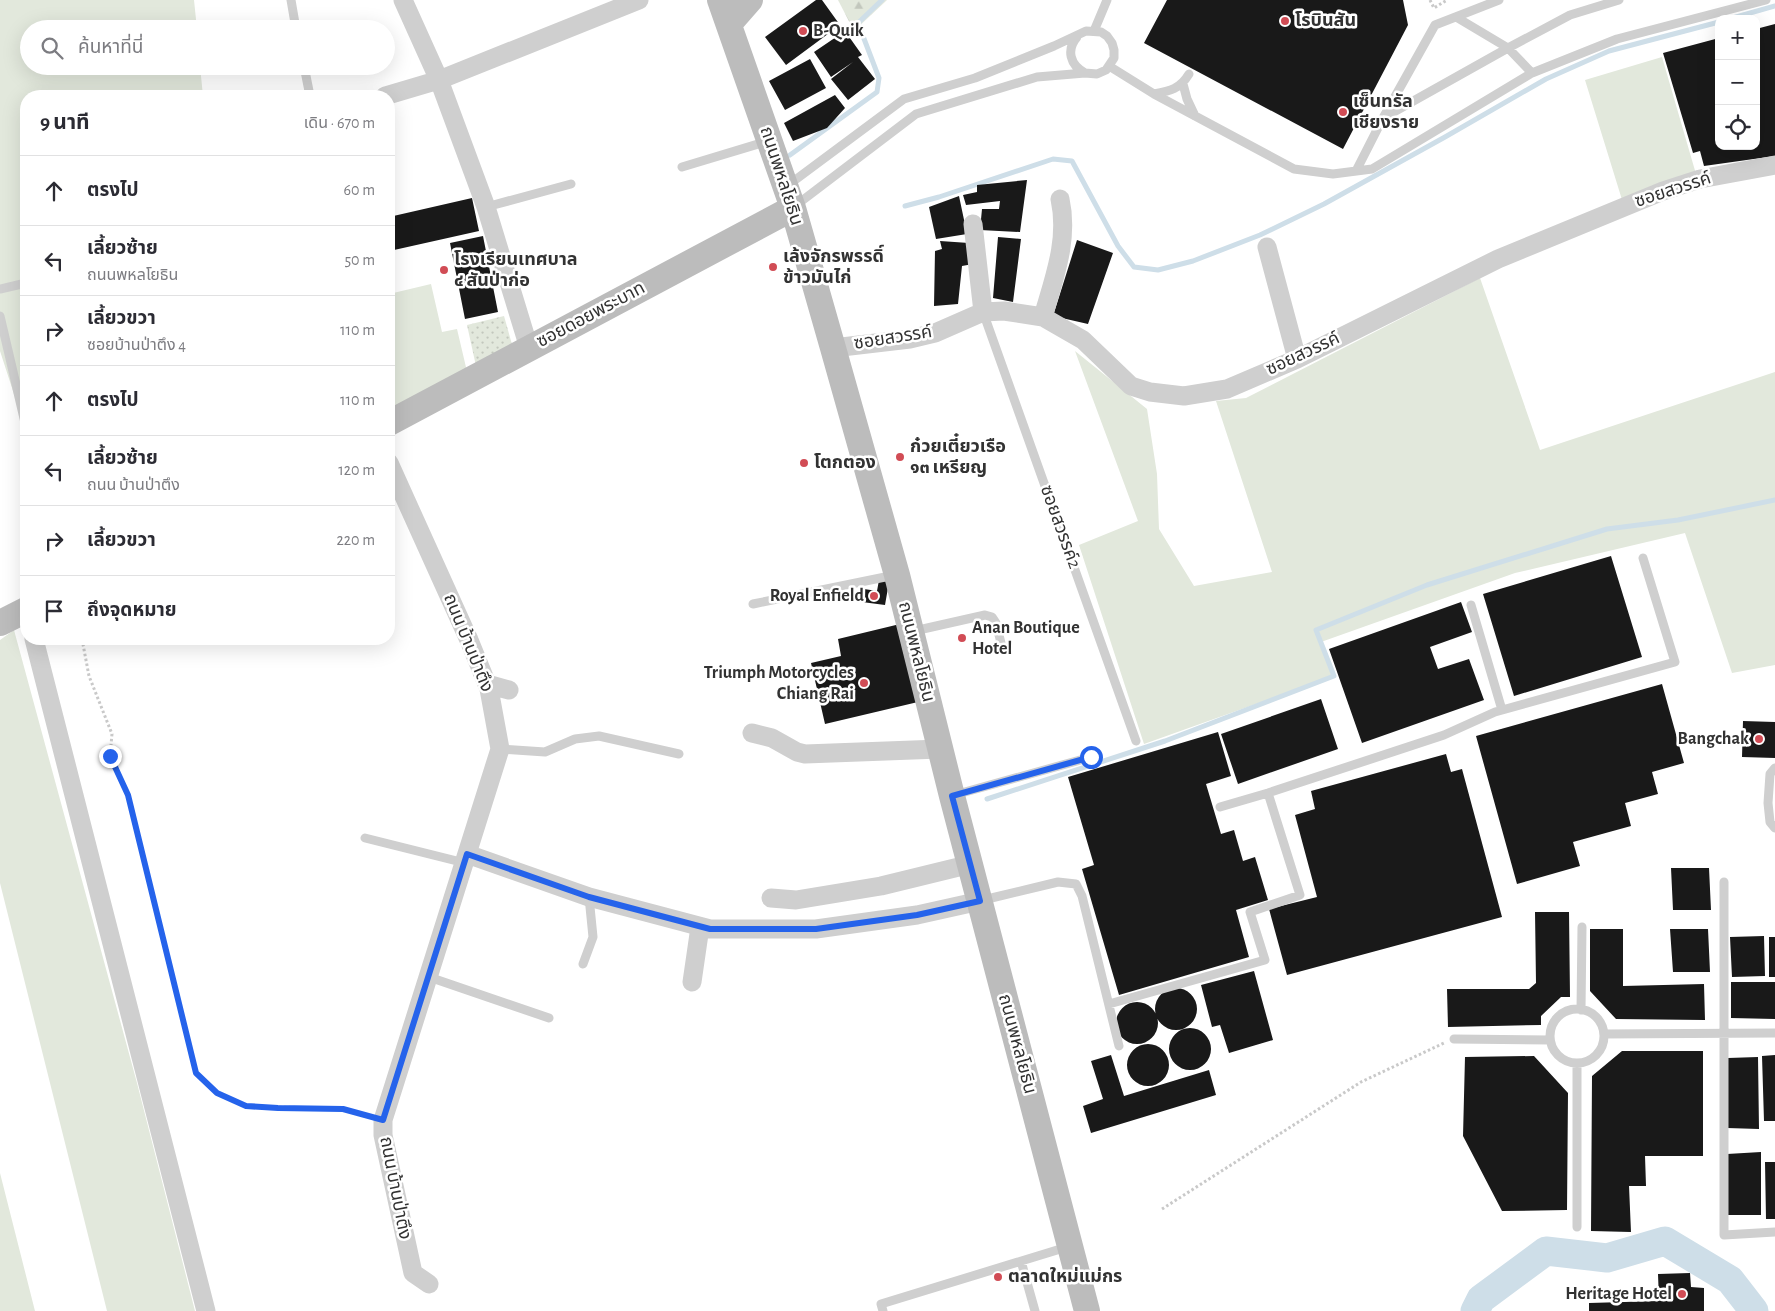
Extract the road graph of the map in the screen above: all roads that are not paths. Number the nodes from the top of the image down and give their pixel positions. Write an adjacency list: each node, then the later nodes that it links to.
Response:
1 (291, 0): 11 (lane)
2 (403, 0): 21 (street)
3 (639, 0): 21 (street)
4 (720, 0): 12 (main road, ถนนพหลโยธิน)
5 (750, 0): 12 (main road)
6 (1107, 0): 13 (lane)
7 (1499, 0): 10 (lane)
8 (1618, 0): 15 (lane)
9 (1766, 0): 18 (lane)
10 (1456, 17): 15 (lane); 27 (lane)
11 (294, 20)
12 (729, 24): 28 (main road, ถนนพหลโยธิน)
13 (1094, 31): 14 (lane); 16 (lane)
14 (1078, 36): 17 (lane); 33 (lane)
15 (1508, 48): 18 (lane); 27 (lane)
16 (1109, 66): 17 (lane); 25 (lane)
17 (1085, 73): 33 (lane)
18 (1532, 73): 31 (lane)
19 (1189, 74): 22 (lane)
20 (306, 75): 23 (lane)
21 (439, 80): 24 (street); 35 (street)
22 (1183, 84): 25 (lane); 26 (lane)
23 (309, 90)
24 (395, 93)
25 (1154, 94): 26 (lane)
26 (1195, 116): 31 (lane)
27 (1383, 118): 31 (lane)
28 (770, 140): 30 (lane); 33 (main road, ถนนพหลโยธิน)
29 (1775, 165): 45 (street, ซอยสวรรค์)
30 (682, 166)
31 (1356, 171)
32 (571, 184): 35 (lane)
33 (789, 197): 43 (main road, ซอยดอยพระบาท); 44 (main road, ถนนพหลโยธิน)
34 (1060, 199): 42 (street)
35 (486, 207): 43 (street)
36 (973, 224): 40 (street)
37 (1267, 247): 45 (street)
38 (20, 284): 39 (lane)
39 (0, 289)
40 (984, 312): 42 (street, ซอยสวรรค์); 44 (street, ซอยสวรรค์); 62 (lane, ซอยสวรรค์2)
41 (0, 316): 46 (lane)
42 (1043, 317): 45 (street, ซอยสวรรค์)
43 (529, 348): 47 (main road, ซอยดอยพระบาท)
44 (833, 348): 50 (main road, ถนนพหลโยธิน)
45 (1297, 359)
46 (20, 401)
47 (395, 420)
48 (395, 477): 58 (street, ถนน บ้านป่าตึง)
49 (1643, 558): 60 (lane)
50 (897, 575): 51 (lane); 55 (main road, ถนนพหลโยธิน)
51 (753, 604)
52 (1471, 605): 60 (lane)
53 (20, 613): 54 (main road)
54 (0, 622)
55 (912, 632): 56 (lane); 64 (main road, ถนนพหลโยธิน)
56 (1001, 643)
57 (36, 645): 99 (street)
58 (487, 684): 59 (street); 63 (street, ถนน บ้านป่าตึง)
59 (509, 690)
60 (1502, 710): 68 (lane)
61 (752, 733): 64 (street)
62 (1136, 741)
63 (500, 749): 65 (lane); 73 (street, ถนน บ้านป่าตึง)
64 (940, 749): 69 (main road, ถนนพหลโยธิน)
65 (679, 754)
66 (1091, 757): 69 (lane)
67 (1775, 768): 71 (lane)
68 (1268, 793): 70 (lane); 84 (lane)
69 (952, 796): 74 (main road, ถนนพหลโยธิน)
70 (1220, 807)
71 (1775, 828)
72 (366, 838): 73 (lane)
73 (466, 859): 76 (street); 82 (street, ถนน บ้านป่าตึง)
74 (970, 864): 77 (street); 78 (main road, ถนนพหลโยธิน)
75 (1724, 882): 87 (lane)
76 (589, 897): 80 (street); 81 (lane)
77 (771, 898)
78 (980, 901): 80 (street); 84 (lane); 96 (main road, ถนนพหลโยธิน)
79 (1582, 927): 85 (lane)
80 (705, 928): 83 (street)
81 (582, 964)
82 (429, 977): 86 (lane); 98 (street, ถนน บ้านป่าตึง)
83 (692, 982)
84 (1109, 1004): 92 (lane)
85 (1581, 1010): 89 (lane); 91 (lane)
86 (549, 1018)
87 (1724, 1033): 88 (lane); 89 (lane); 95 (lane)
88 (1775, 1033)
89 (1604, 1034): 93 (lane)
90 (1454, 1039): 91 (lane)
91 (1550, 1040): 93 (lane)
92 (1119, 1046)
93 (1577, 1063): 94 (lane)
94 (1577, 1227)
95 (1775, 1232)
96 (1070, 1246): 97 (lane); 102 (main road, ถนนพหลโยธิน)
97 (1021, 1261): 100 (lane); 101 (lane)
98 (429, 1284)
99 (206, 1311)
100 (883, 1311)
101 (1035, 1311)
102 (1087, 1311)

